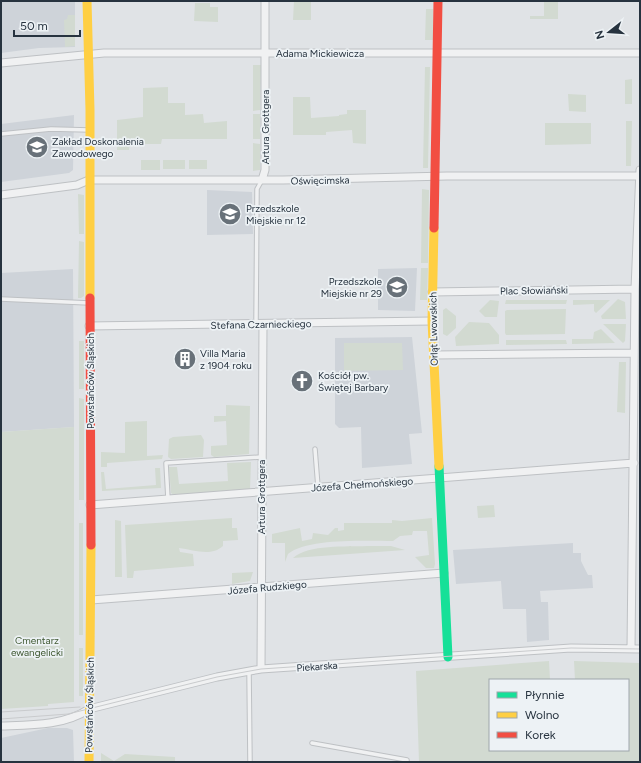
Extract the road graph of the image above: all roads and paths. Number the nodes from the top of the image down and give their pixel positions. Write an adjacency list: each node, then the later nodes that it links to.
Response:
1 (87, 1): 7 (street, Powstańców Śląskich)
2 (266, 1): 4 (street, Artura Grottgera)
3 (438, 1): 5 (street, Orląt Lwowskich)
4 (265, 53): 5 (street, Adama Mickiewicza); 7 (street, Adama Mickiewicza); 15 (street, Artura Grottgera)
5 (437, 53): 6 (street, Adama Mickiewicza); 13 (street, Orląt Lwowskich)
6 (640, 53)
7 (89, 54): 8 (street, Adama Mickiewicza); 9 (street, Powstańców Śląskich)
8 (1, 63)
9 (90, 130): 10 (lane); 14 (street, Powstańców Śląskich)
10 (1, 134)
11 (640, 170): 12 (street)
12 (640, 176): 13 (street, Oświęcimska); 17 (street)
13 (435, 177): 15 (street, Oświęcimska); 18 (street, Orląt Lwowskich)
14 (89, 180): 15 (street, Oświęcimska); 16 (street, Oświęcimska); 20 (street, Powstańców Śląskich)
15 (262, 180): 23 (lane, Artura Grottgera)
16 (1, 195)
17 (635, 289): 18 (street, Plac Słowiański); 21 (street)
18 (432, 292): 22 (street, Orląt Lwowskich)
19 (1, 299): 20 (lane)
20 (90, 302): 24 (street, Powstańców Śląskich)
21 (638, 320): 25 (street)
22 (432, 321): 23 (street, Stefana Czarnieckiego); 26 (street, Orląt Lwowskich)
23 (260, 324): 24 (street, Stefana Czarnieckiego); 28 (street, Artura Grottgera)
24 (89, 326): 34 (street, Powstańców Śląskich)
25 (634, 353): 26 (street); 29 (street)
26 (434, 355): 30 (street, Orląt Lwowskich)
27 (315, 449): 31 (lane)
28 (261, 457): 32 (street, Artura Grottgera); 33 (lane)
29 (634, 463): 30 (street, Józefa Chełmońskiego); 38 (street)
30 (440, 478): 31 (street, Józefa Chełmońskiego); 35 (street, Orląt Lwowskich)
31 (318, 487): 32 (street, Józefa Chełmońskiego)
32 (260, 493): 33 (street, Józefa Chełmońskiego); 36 (street, Artura Grottgera)
33 (168, 499): 34 (street, Józefa Chełmońskiego)
34 (90, 505): 37 (street, Powstańców Śląskich)
35 (444, 573): 36 (street, Józefa Rudzkiego); 40 (street, Orląt Lwowskich)
36 (261, 588): 37 (street, Józefa Rudzkiego); 41 (street, Artura Grottgera)
37 (91, 600): 43 (street, Powstańców Śląskich)
38 (630, 649): 39 (street, Piekarska); 40 (street, Piekarska)
39 (640, 649)
40 (448, 657): 41 (street, Piekarska)
41 (261, 669): 42 (street, Piekarska)
42 (249, 671): 43 (street, Piekarska); 47 (lane)
43 (89, 709): 44 (street, Piekarska); 46 (street, Powstańców Śląskich)
44 (1, 726)
45 (312, 743): 48 (lane)
46 (89, 762)
47 (250, 762)
48 (407, 762)

